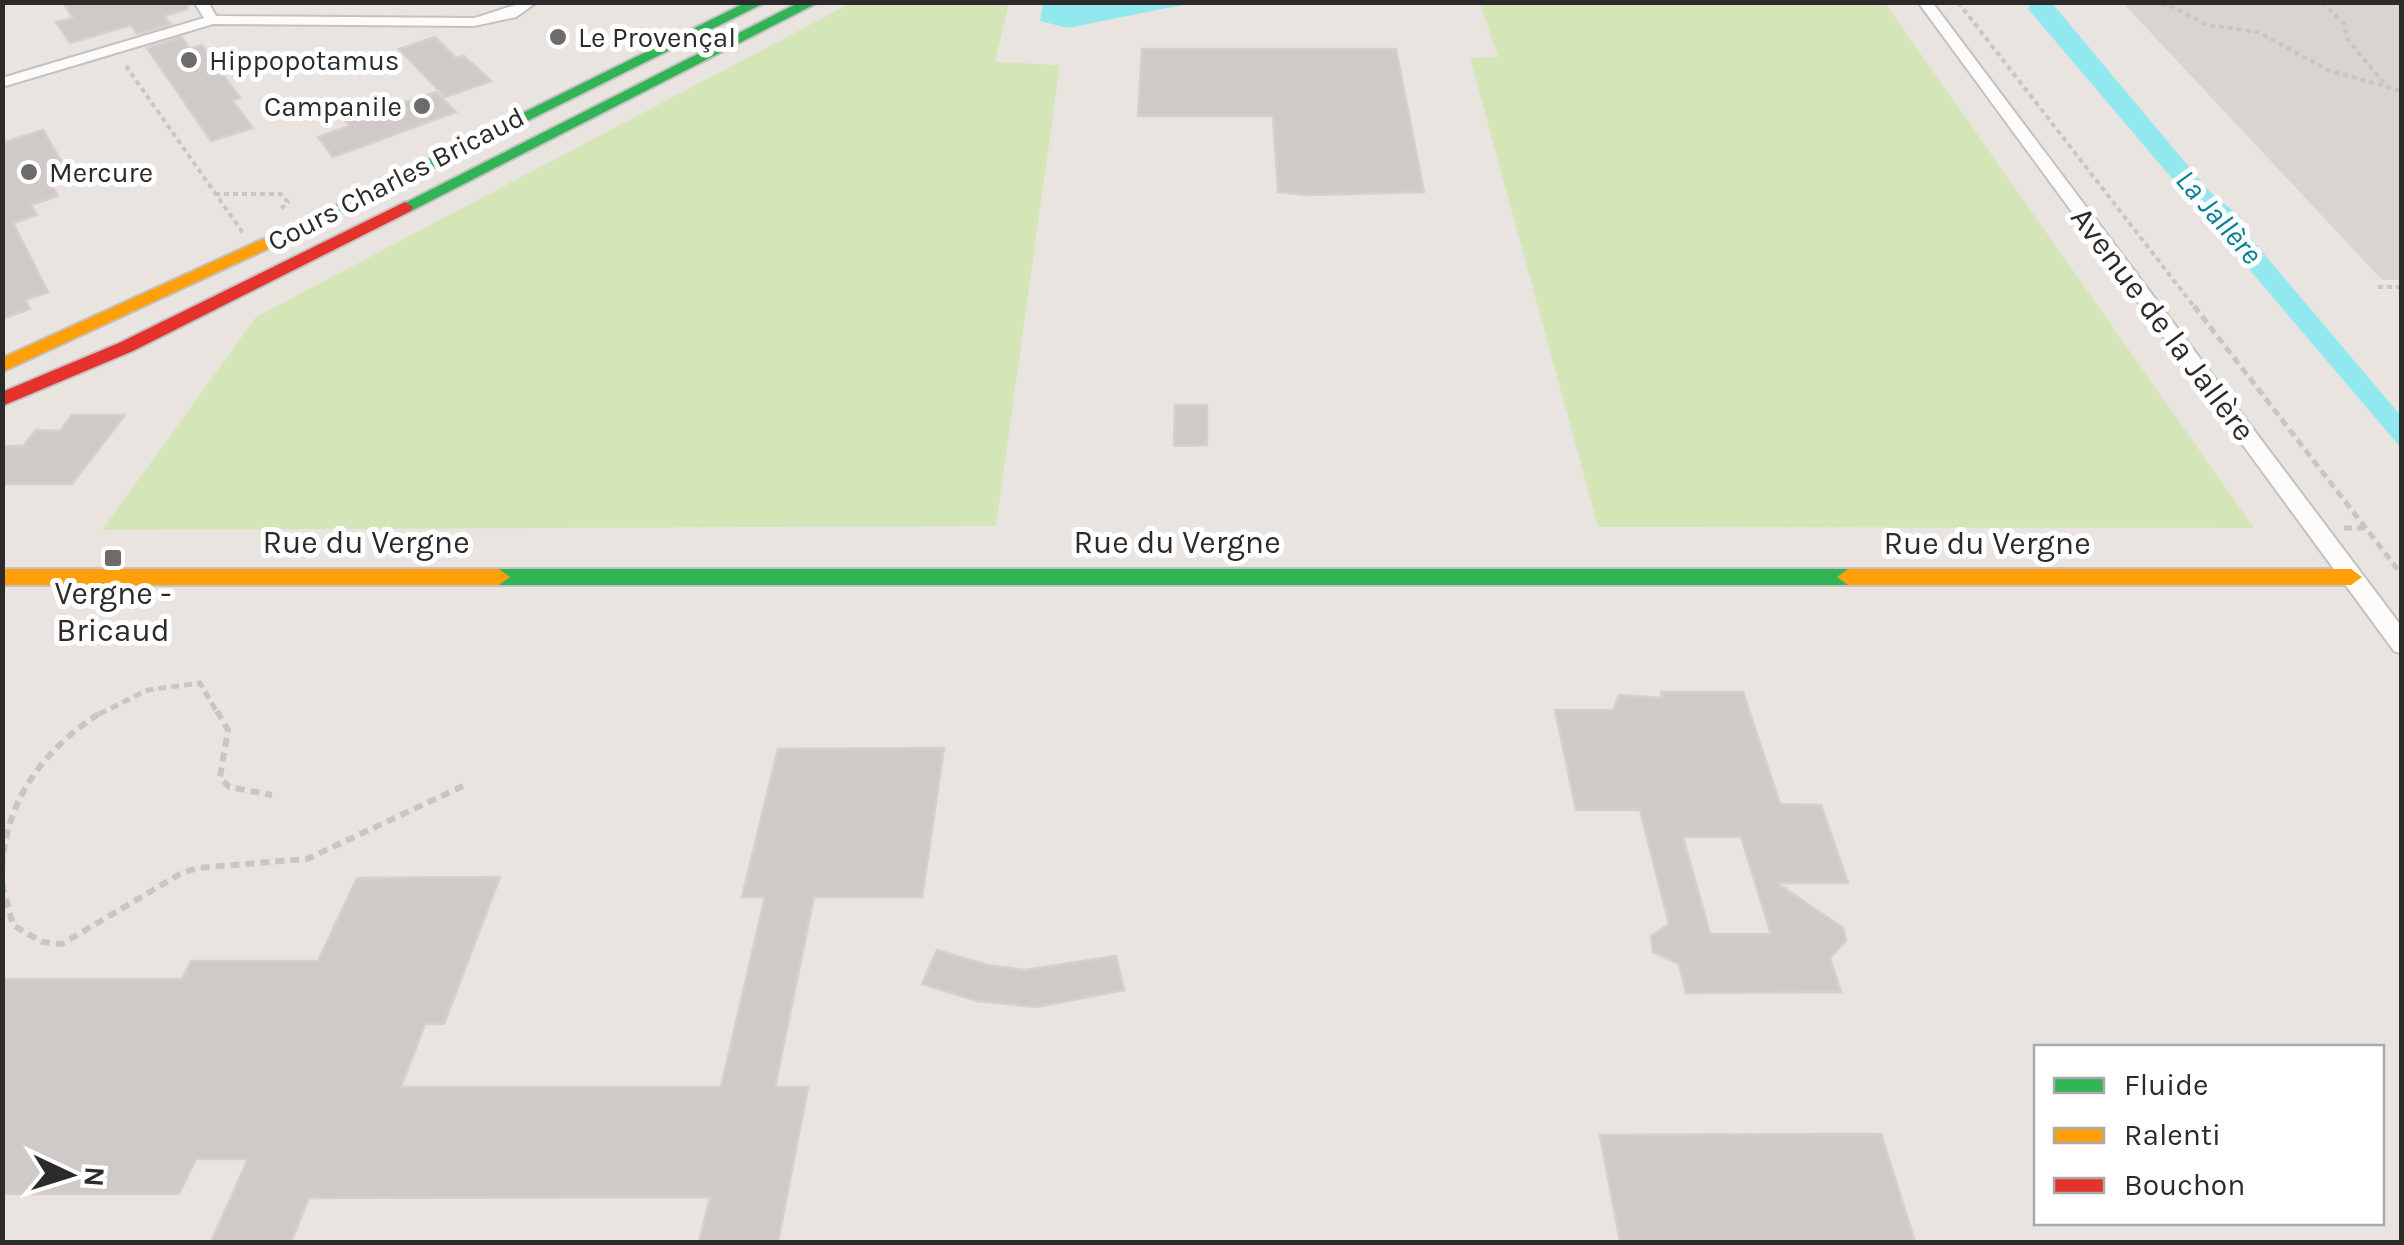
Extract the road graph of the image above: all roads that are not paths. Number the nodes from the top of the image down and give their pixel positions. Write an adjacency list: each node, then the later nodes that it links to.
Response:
1 (201, 2): 7 (street)
2 (530, 2): 7 (street)
3 (759, 2): 10 (street, Cours Charles Bricaud)
4 (795, 2): 8 (street)
5 (812, 2): 8 (street, Cours Charles Bricaud)
6 (1925, 2): 13 (street, Avenue de la Jallère)
7 (212, 20): 9 (street)
8 (697, 58): 11 (street, Cours Charles Bricaud)
9 (2, 83)
10 (2, 366)
11 (2, 400)
12 (2, 576): 13 (street, Rue du Vergne)
13 (2351, 577): 14 (street, Avenue de la Jallère)
14 (2402, 645)

